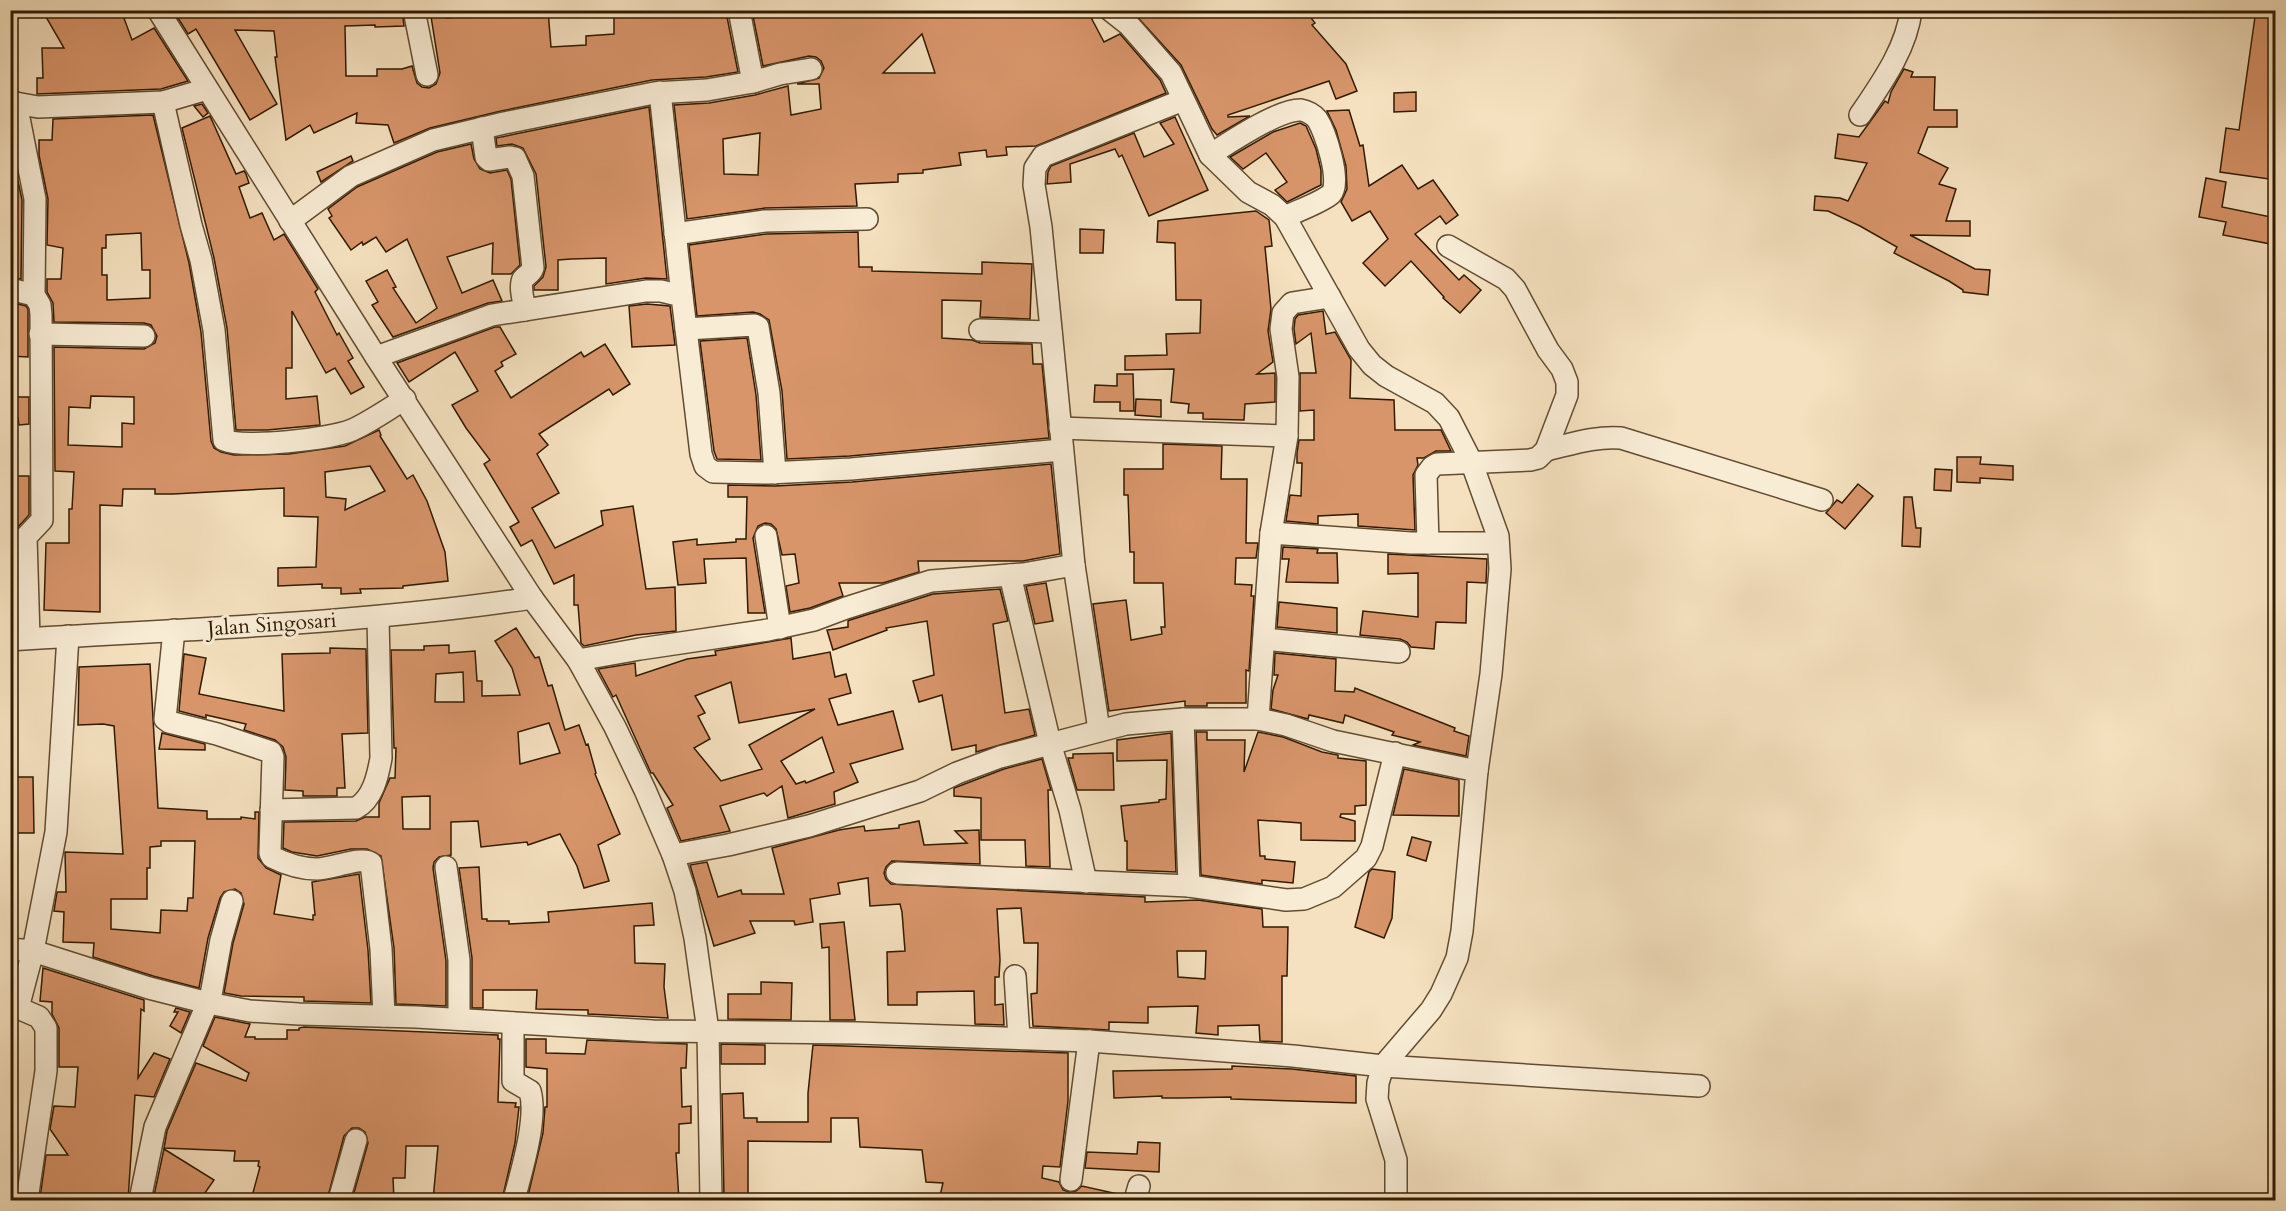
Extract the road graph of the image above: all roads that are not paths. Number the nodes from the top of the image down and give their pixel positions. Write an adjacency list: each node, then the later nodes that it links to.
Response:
1 (414, 10): 7 (street)
2 (739, 10): 8 (street)
3 (1110, 10): 13 (street)
4 (1911, 10): 14 (street)
5 (160, 11): 9 (street)
6 (811, 69): 8 (street)
7 (428, 75)
8 (753, 82): 10 (street)
9 (207, 89): 12 (street); 19 (street)
10 (660, 92): 15 (street); 20 (street)
11 (13, 102): 12 (street); 23 (street)
12 (163, 102): 33 (street)
13 (1177, 102): 16 (street); 29 (street)
14 (1860, 115)
15 (482, 128): 19 (street); 26 (street)
16 (1210, 154): 17 (street); 17 (street)
17 (1285, 217): 25 (street)
18 (867, 219): 20 (street)
19 (290, 221): 32 (street)
20 (675, 234): 24 (street)
21 (1448, 246): 37 (street)
22 (10, 289): 23 (street)
23 (34, 295): 30 (street)
24 (682, 296): 26 (street); 27 (street)
25 (1330, 297): 35 (street); 38 (street)
26 (525, 310): 32 (street)
27 (686, 329): 39 (street); 39 (street)
28 (980, 330): 29 (street)
29 (1051, 332): 34 (street)
30 (40, 334): 31 (street); 52 (street)
31 (144, 336)
32 (376, 357): 33 (street)
33 (405, 399): 47 (street)
34 (1060, 428): 35 (street); 36 (street)
35 (1287, 436): 41 (street)
36 (1062, 450): 39 (street); 45 (street)
37 (1546, 450): 38 (street); 40 (street)
38 (1471, 461): 43 (street); 44 (street)
39 (775, 472)
40 (1822, 500)
41 (1271, 533): 43 (street); 53 (street)
42 (766, 536): 49 (street)
43 (1428, 543): 44 (street)
44 (1498, 543): 61 (street)
45 (1074, 566): 46 (street); 58 (street)
46 (1010, 575): 49 (street); 59 (street)
47 (532, 598): 48 (street, Jalan Singosari); 55 (street)
48 (378, 617): 50 (street, Jalan Singosari); 62 (street)
49 (780, 628): 55 (street)
50 (174, 630): 51 (street, Jalan Singosari); 62 (street)
51 (68, 636): 52 (street, Jalan Singosari); 70 (street)
52 (20, 639)
53 (1264, 639): 54 (street); 57 (street)
54 (1399, 652)
55 (578, 660): 63 (street)
56 (1183, 719): 57 (street); 58 (street); 67 (street)
57 (1258, 719): 60 (street)
58 (1100, 730): 59 (street)
59 (1050, 743): 63 (street); 66 (street)
60 (1395, 753): 61 (street); 67 (street)
61 (1477, 771): 80 (street)
62 (271, 810): 74 (street)
63 (673, 855): 77 (street)
64 (446, 867): 75 (street)
65 (897, 873): 66 (street)
66 (1086, 882): 67 (street)
67 (1189, 886)
68 (232, 901): 72 (street)
69 (10, 949): 70 (street)
70 (33, 951): 72 (street); 73 (street)
71 (1015, 976): 78 (street)
72 (208, 1003): 74 (street); 85 (street)
73 (14, 1007): 84 (street)
74 (384, 1016): 75 (street)
75 (459, 1019): 76 (street)
76 (513, 1023): 77 (street); 87 (street)
77 (708, 1031): 78 (street); 88 (street)
78 (1019, 1038): 79 (street)
79 (1089, 1041): 80 (street); 83 (street)
80 (1383, 1066): 81 (street); 89 (street)
81 (1699, 1086)
82 (356, 1140): 86 (street)
83 (1071, 1180)
84 (27, 1200)
85 (140, 1200)
86 (339, 1200)
87 (514, 1200)
88 (711, 1200)
89 (1396, 1200)

